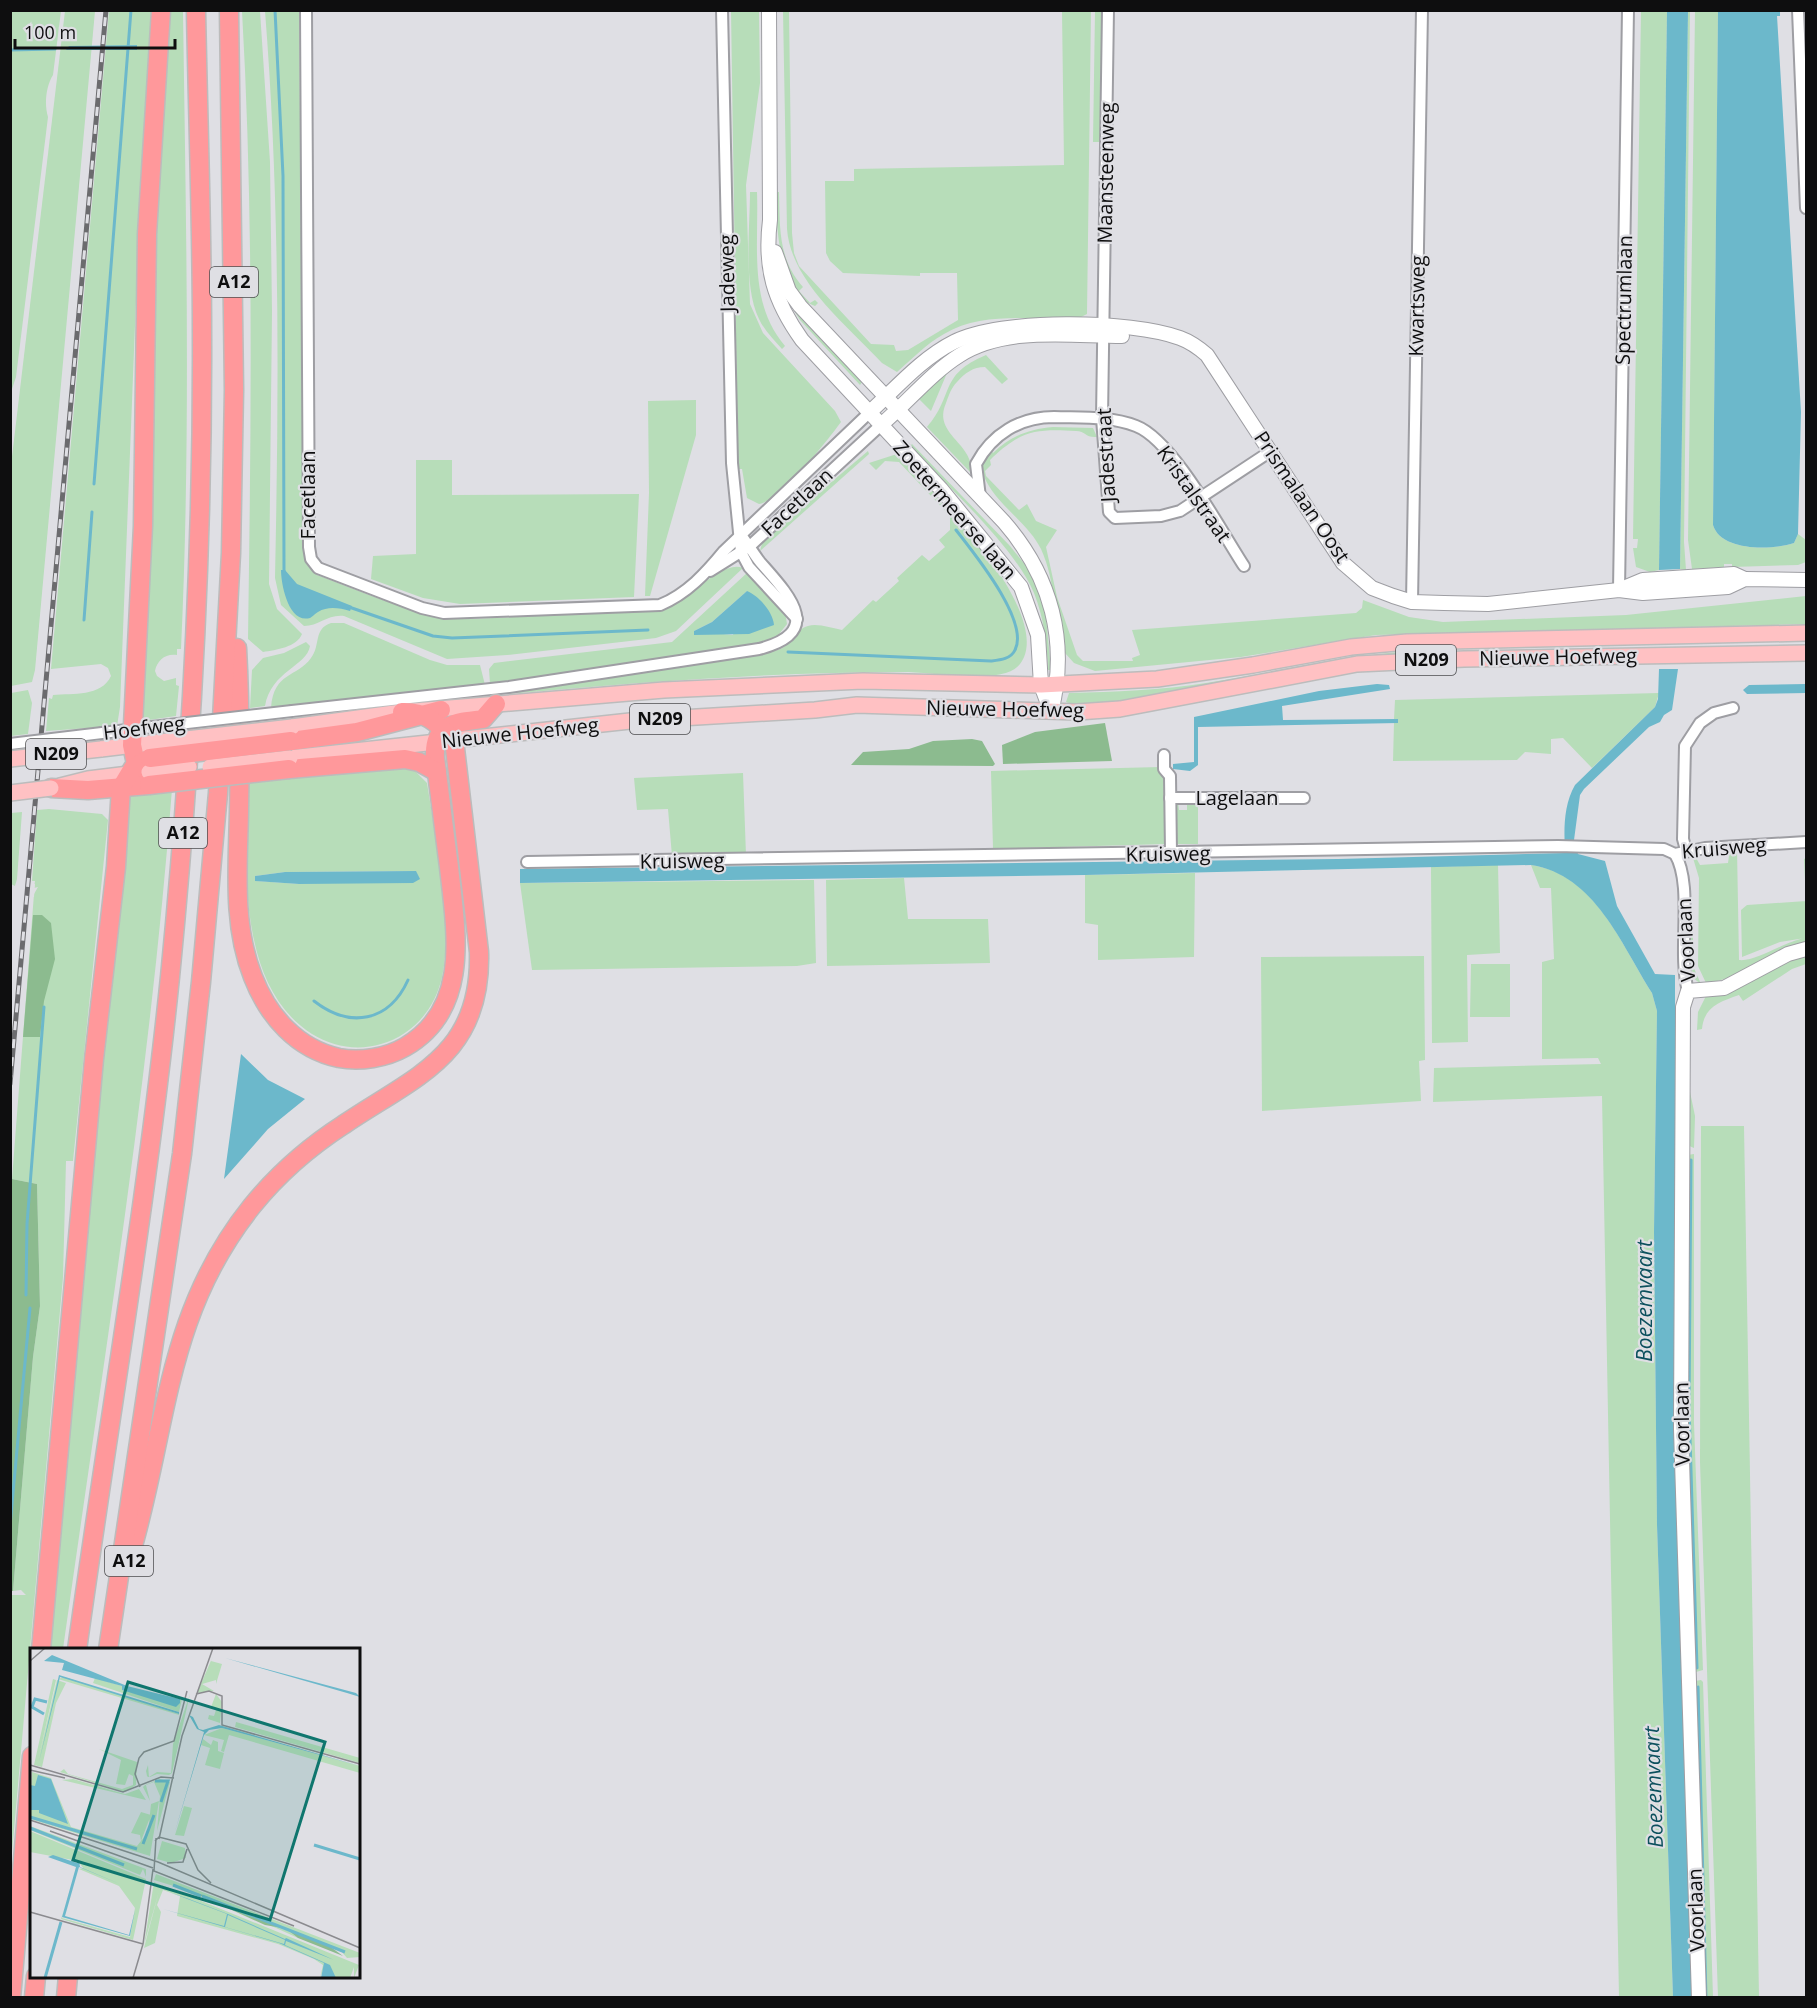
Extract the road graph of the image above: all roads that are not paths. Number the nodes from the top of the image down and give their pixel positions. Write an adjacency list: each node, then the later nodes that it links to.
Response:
1 (161, 10): 44 (highway)
2 (196, 10): 68 (highway, A12)
3 (229, 10): 25 (highway, A12)
4 (306, 10): 27 (street, Facetlaan)
5 (722, 10): 23 (street, Jadeweg)
6 (769, 10): 13 (street, Zoetermeerse laan)
7 (1108, 10): 14 (street, Maansteenweg)
8 (1422, 10): 32 (street, Kwartsweg)
9 (1628, 10): 31 (street, Spectrumlaan)
10 (1798, 10): 11 (street)
11 (1802, 37): 12 (street)
12 (1806, 208)
13 (770, 220): 15 (street, Zoetermeerse laan); 17 (street, Zoetermeerse laan)
14 (1104, 331): 15 (street, Prismalaan Oost); 16 (street, Prismalaan Oost); 18 (street, Jadestraat); 20 (street, Prismalaan Oost)
15 (886, 397): 16 (street, Zoetermeerse laan); 17 (street, Prismalaan Oost)
16 (899, 410): 19 (street, Prismalaan Oost); 21 (street, Zoetermeerse laan)
17 (870, 412): 19 (street, Zoetermeerse laan); 23 (street, Facetlaan)
18 (1102, 418): 21 (street, Kristalstraat); 22 (street, Kristalstraat); 22 (street, Jadestraat)
19 (882, 424): 24 (street, Facetlaan); 36 (street, Zoetermeerse laan)
20 (1271, 451): 22 (street); 32 (street, Prismalaan Oost)
21 (980, 497): 35 (street, Zoetermeerse laan)
22 (1199, 497): 26 (street, Kristalstraat)
23 (741, 535): 24 (street); 27 (street, Facetlaan)
24 (746, 549): 27 (street, Facetlaan); 37 (street, Nieuwe Hoefweg)
25 (231, 553): 53 (highway, A12); 66 (highway, A12)
26 (1244, 566)
27 (707, 572)
28 (1806, 572): 29 (street, Prismalaan Oost)
29 (1777, 578): 30 (street, Prismalaan Oost); 31 (street, Prismalaan Oost)
30 (1806, 580)
31 (1619, 590): 32 (street, Prismalaan Oost)
32 (1412, 602)
33 (1806, 633): 35 (main road, Nieuwe Hoefweg / N209)
34 (1806, 653): 41 (main road, Nieuwe Hoefweg / N209)
35 (1058, 684): 36 (main road, Nieuwe Hoefweg / N209); 41 (street, Zoetermeerse laan)
36 (1041, 685): 37 (main road, Nieuwe Hoefweg / N209); 41 (street, Zoetermeerse laan)
37 (500, 698): 42 (street, Nieuwe Hoefweg, bridge); 43 (highway, N209)
38 (1733, 708): 61 (street, Voorlaan)
39 (402, 712): 40 (highway, N209); 49 (main road, Nieuwe Hoefweg / N209)
40 (433, 712): 43 (main road, Nieuwe Hoefweg / N209); 46 (highway, N209); 49 (highway, N209)
41 (1051, 712): 43 (main road, Nieuwe Hoefweg / N209)
42 (205, 721): 44 (street, Hoefweg, bridge)
43 (478, 721): 46 (highway, N209)
44 (133, 737): 47 (main road, Hoefweg / N209); 52 (highway)
45 (204, 737): 49 (main road, Nieuwe Hoefweg / N209, bridge); 52 (main road, Hoefweg / N209, bridge)
46 (444, 737): 49 (main road, Nieuwe Hoefweg / N209); 53 (highway, A12); 66 (highway, A12)
47 (101, 741): 48 (street, Hoefweg, bridge); 51 (main road, Hoefweg / N209, bridge)
48 (10, 744)
49 (290, 749): 52 (highway, N209, bridge); 52 (highway, N209, bridge); 52 (main road, Nieuwe Hoefweg / N209, bridge); 53 (highway, N209)
50 (1164, 755): 57 (street, Lagelaan)
51 (10, 759)
52 (141, 770): 55 (highway, N209); 59 (highway)
53 (437, 772)
54 (51, 788): 55 (highway, N209); 56 (main road, N209, bridge)
55 (97, 789): 59 (highway)
56 (10, 793)
57 (1170, 798): 58 (street, Lagelaan); 62 (street, Lagelaan)
58 (1304, 798)
59 (120, 816): 67 (highway)
60 (1806, 842): 61 (street, Kruisweg)
61 (1680, 852): 62 (street, Kruisweg); 65 (street, Voorlaan)
62 (1171, 853): 63 (street, Kruisweg)
63 (527, 862)
64 (1806, 949): 65 (street)
65 (1688, 991): 76 (street, Voorlaan)
66 (113, 1614): 69 (highway, A12)
67 (41, 1648)
68 (77, 1648)
69 (108, 1648)
70 (30, 1779): 73 (highway)
71 (36, 1978): 74 (highway)
72 (68, 1978): 75 (highway)
73 (11, 1998)
74 (34, 1998)
75 (66, 1998)
76 (1699, 1998)

